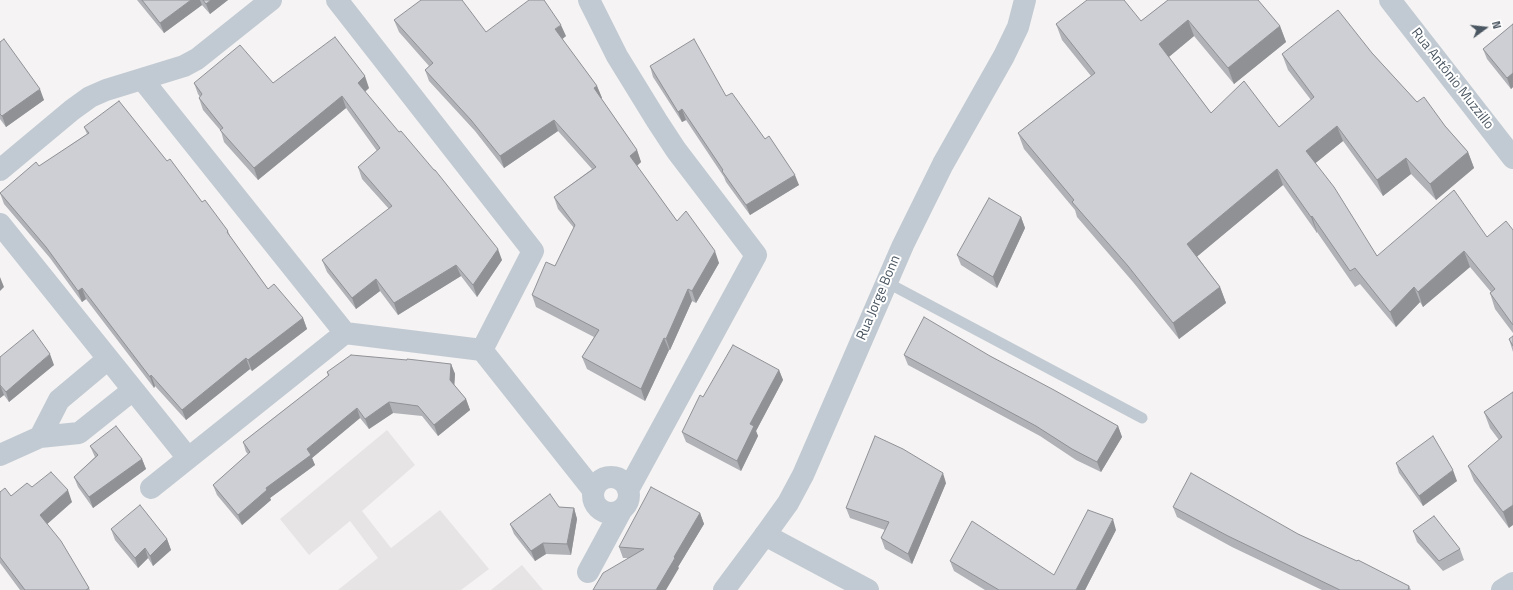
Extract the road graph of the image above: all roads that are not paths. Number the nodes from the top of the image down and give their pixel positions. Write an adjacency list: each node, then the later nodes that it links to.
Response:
1 (271, 0): 6 (street)
2 (337, 0): 12 (street)
3 (589, 0): 21 (street)
4 (1025, 0): 10 (street, Rua Jorge Bonn)
5 (1390, 0): 7 (street, Rua Antônio Muzzillo)
6 (142, 79): 8 (street); 11 (street)
7 (1513, 158)
8 (0, 170)
9 (0, 224): 13 (street)
10 (886, 282): 15 (lane); 23 (street, Rua Jorge Bonn)
11 (345, 333): 12 (street); 18 (street)
12 (482, 350): 20 (street)
13 (108, 358): 14 (street); 16 (street)
14 (133, 390): 16 (street); 18 (street)
15 (1142, 418)
16 (40, 437): 17 (street)
17 (0, 455)
18 (188, 458): 19 (street)
19 (151, 488)
20 (593, 490): 21 (street); 22 (street)
21 (628, 490): 22 (street)
22 (621, 511): 24 (street)
23 (765, 535): 26 (street, Rua Jorge Bonn); 27 (street)
24 (588, 572)
25 (1513, 583): 28 (street)
26 (724, 590)
27 (868, 590)
28 (1502, 590)

